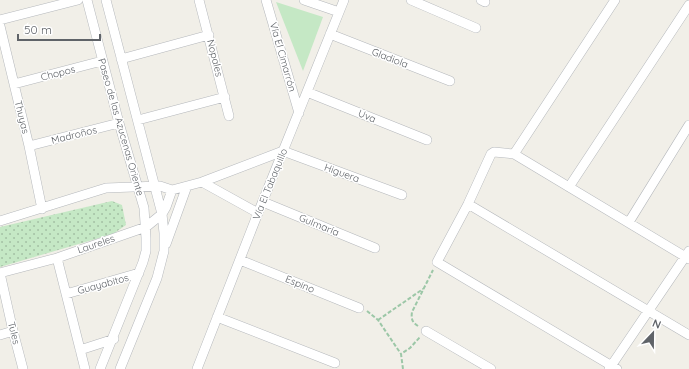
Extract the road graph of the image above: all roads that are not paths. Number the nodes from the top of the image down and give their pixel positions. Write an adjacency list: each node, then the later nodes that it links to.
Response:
1 (78, 0): 12 (street)
2 (87, 0): 18 (street, Paseo de las Azucenas Oriente)
3 (106, 0): 17 (street, Paseo de las Azucenas Oriente)
4 (199, 0): 16 (street, Nopales)
5 (266, 0): 23 (street, Vía El Cimarrón)
6 (304, 0): 11 (street)
7 (344, 0): 11 (street, Vía El Tabaquillo)
8 (411, 0): 14 (street)
9 (615, 0): 31 (street)
10 (689, 5): 36 (street)
11 (339, 12): 15 (street, Vía El Tabaquillo)
12 (0, 20)
13 (0, 26): 20 (street, Thuyas)
14 (476, 28)
15 (330, 34): 19 (street, Gladiola); 21 (street, Vía El Tabaquillo)
16 (209, 35): 17 (street); 22 (street, Nopales)
17 (122, 60): 25 (street, Paseo de las Azucenas Oriente)
18 (102, 61): 20 (street, Chopos); 26 (street, Paseo de las Azucenas Oriente)
19 (450, 81)
20 (14, 84): 29 (street, Thuyas)
21 (307, 92): 23 (street, Vía El Tabaquillo); 28 (street, Uva)
22 (225, 97): 24 (street, Nopales); 25 (street)
23 (299, 113): 30 (street, Vía El Tabaquillo)
24 (228, 116)
25 (138, 120): 34 (street, Paseo de las Azucenas Oriente)
26 (119, 123): 29 (street, Madroños); 33 (street, Paseo de las Azucenas Oriente)
27 (689, 125): 45 (street)
28 (427, 140)
29 (29, 146): 41 (street, Thuyas)
30 (283, 151): 32 (street); 38 (street, Higuera); 39 (street, Vía El Tabaquillo)
31 (514, 154): 36 (street); 40 (street)
32 (202, 182): 35 (street); 42 (street)
33 (138, 186): 34 (street); 41 (street); 46 (street, Paseo de las Azucenas Oriente)
34 (154, 186): 37 (street); 43 (street, Paseo de las Azucenas Oriente)
35 (187, 186): 37 (street); 48 (street)
36 (569, 187): 45 (street)
37 (172, 190): 43 (street, Laureles)
38 (402, 195)
39 (262, 202): 42 (street, Vía El Tabaquillo); 47 (street, Gulmaría)
40 (468, 204): 56 (street); 65 (street)
41 (42, 209): 44 (street)
42 (258, 213): 51 (street, Vía El Tabaquillo)
43 (162, 214): 46 (street, Laureles); 48 (street, Paseo de las Azucenas Oriente)
44 (0, 221)
45 (628, 222): 49 (street)
46 (146, 227): 50 (street, Laureles); 53 (street, Paseo de las Azucenas Oriente)
47 (375, 248)
48 (164, 251): 69 (street)
49 (688, 256): 56 (street)
50 (57, 258): 52 (street, Laureles); 54 (street)
51 (240, 260): 55 (street, Espino); 57 (street, Vía El Tabaquillo)
52 (0, 273): 58 (street, Tules)
53 (139, 273): 54 (street, Guayabitos); 62 (street, Paseo de las Azucenas Oriente)
54 (66, 294): 63 (street)
55 (359, 308)
56 (648, 311): 61 (street); 65 (street)
57 (217, 318): 64 (street); 70 (street, Vía El Tabaquillo)
58 (13, 331): 60 (street); 66 (street, Tules)
59 (426, 331): 71 (street)
60 (0, 335)
61 (689, 335)
62 (114, 339): 63 (street); 68 (street, Paseo de las Azucenas Oriente)
63 (80, 350): 67 (street)
64 (335, 363)
65 (612, 368)
66 (23, 369)
67 (85, 369)
68 (100, 369)
69 (120, 369)
70 (197, 369)
71 (491, 369)

